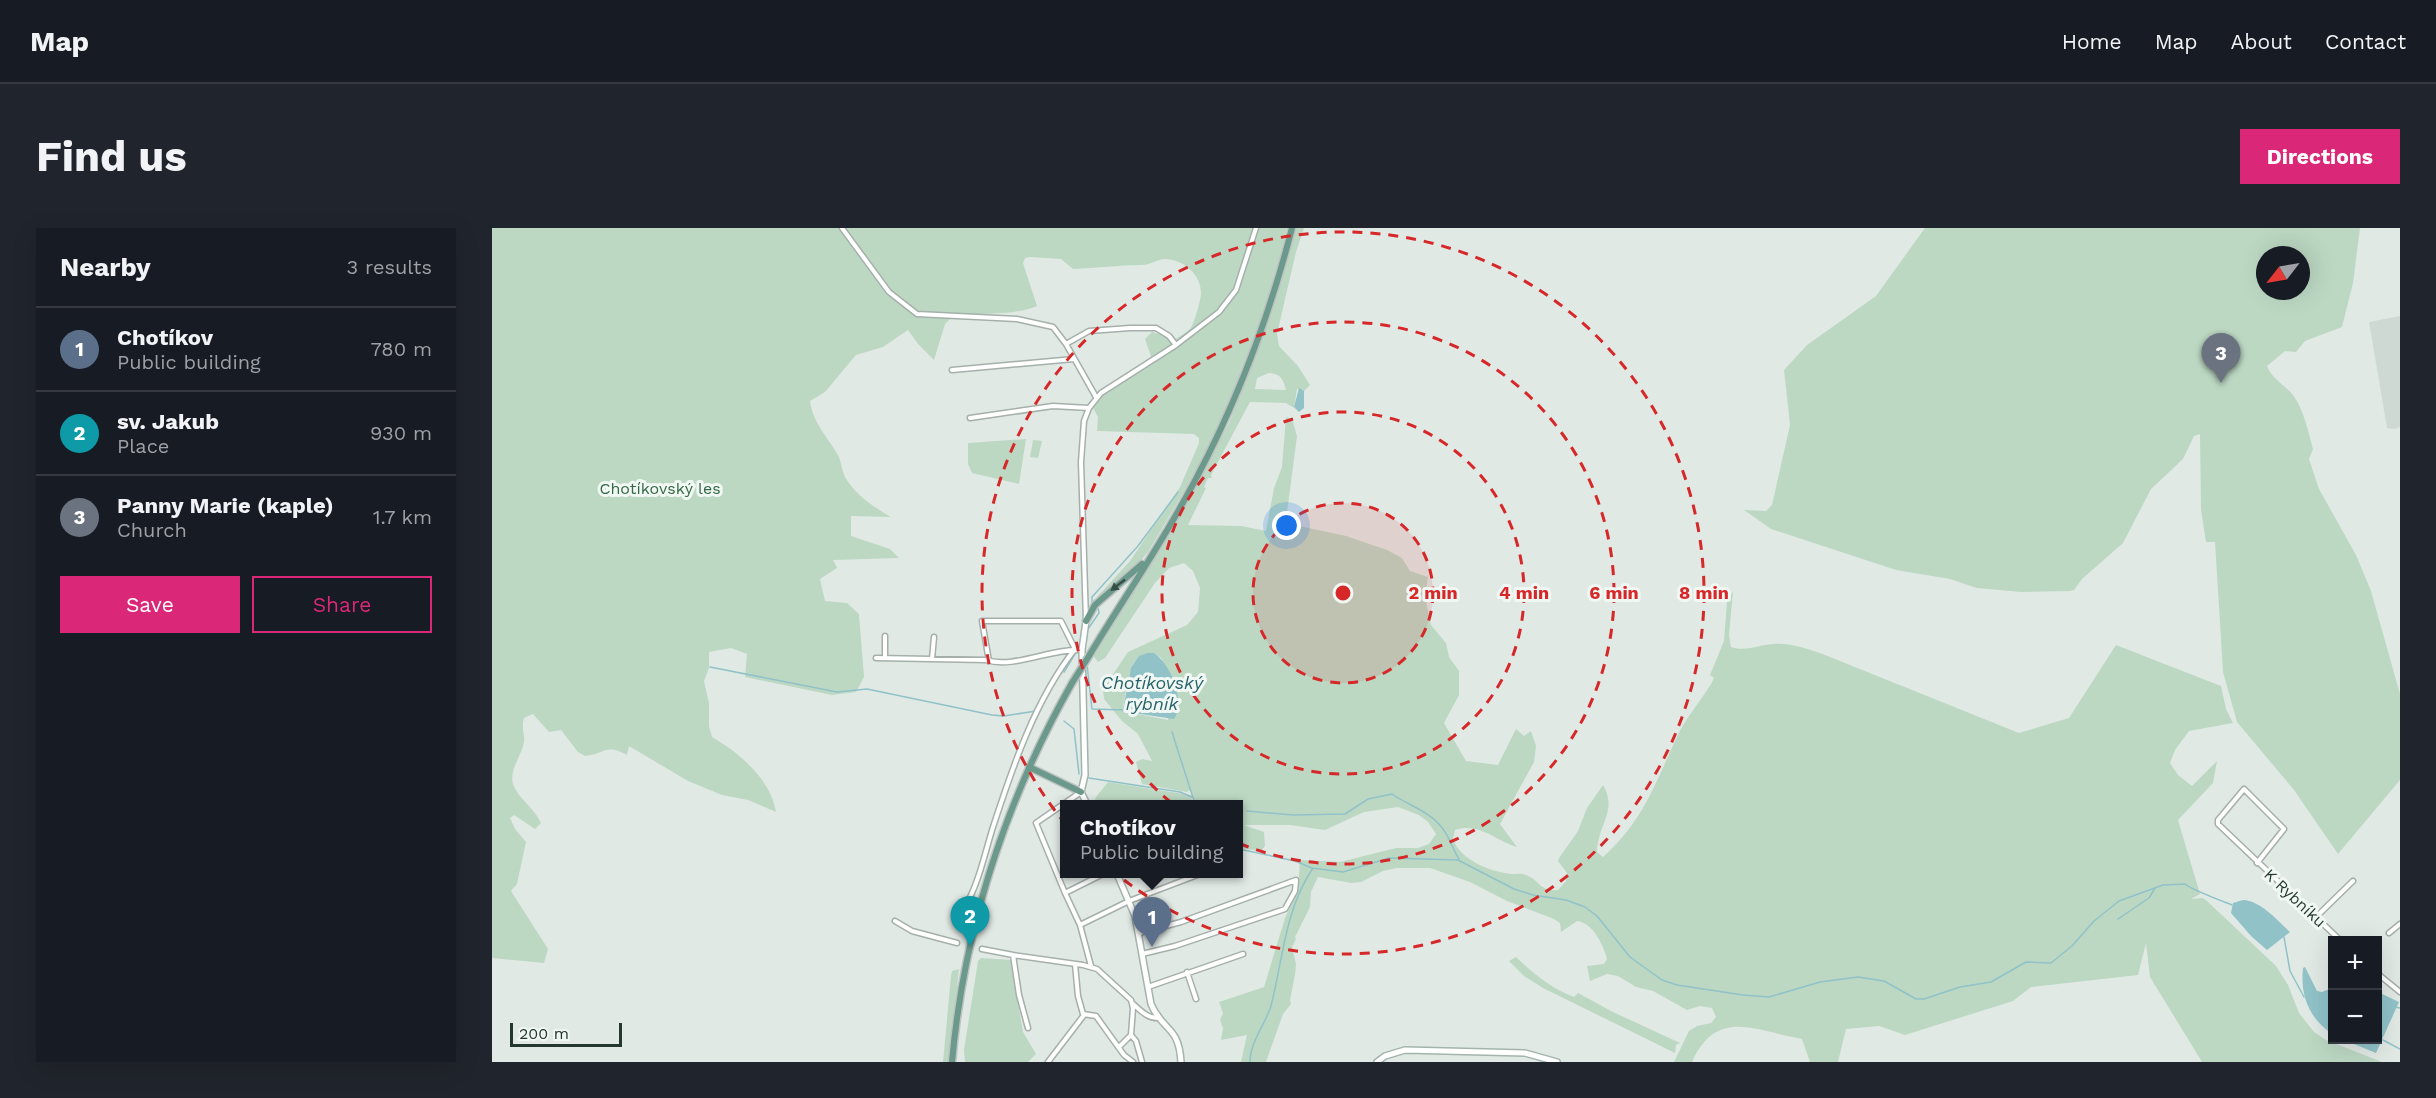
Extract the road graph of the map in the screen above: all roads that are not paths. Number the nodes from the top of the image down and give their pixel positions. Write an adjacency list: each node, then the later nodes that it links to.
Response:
1 (842, 228): 4 (street)
2 (1256, 228): 5 (street)
3 (1292, 228): 11 (main road)
4 (1066, 344): 5 (street); 6 (street)
5 (1176, 345): 8 (street)
6 (1074, 359): 7 (street); 8 (street)
7 (952, 370)
8 (1096, 397): 9 (street)
9 (1089, 408): 10 (street); 12 (street)
10 (970, 418)
11 (1154, 550): 12 (main road, one-way to 12); 21 (main road, bridge)
12 (1086, 621): 16 (street)
13 (885, 636): 18 (street)
14 (934, 637): 19 (street)
15 (1075, 649): 16 (street); 20 (street); 20 (street); 36 (street)
16 (1082, 650): 22 (street)
17 (876, 658): 18 (street)
18 (885, 658): 19 (street)
19 (932, 659): 20 (street)
20 (989, 661)
21 (1029, 767): 22 (main road); 61 (main road)
22 (1081, 792): 23 (street); 24 (street)
23 (1069, 800)
24 (1085, 800)
25 (1060, 806): 33 (street)
26 (2257, 863): 26 (street, K Rybníku); 35 (street, K Rybníku)
27 (1094, 878): 33 (street)
28 (1119, 878): 34 (street)
29 (1187, 878): 34 (street)
30 (2353, 881): 32 (street)
31 (2343, 882): 32 (street)
32 (2348, 886): 35 (street)
33 (1065, 893): 39 (street)
34 (1129, 900): 39 (street); 40 (street)
35 (2315, 918): 42 (street, K Rybníku)
36 (956, 920)
37 (895, 921): 43 (street)
38 (2400, 924): 41 (street)
39 (1080, 925): 49 (street)
40 (1138, 933): 45 (street); 45 (street)
41 (2389, 933)
42 (2335, 936)
43 (957, 943)
44 (982, 949): 47 (street)
45 (1142, 954): 52 (street)
46 (1243, 954): 50 (street)
47 (1013, 955): 48 (street); 58 (street)
48 (1075, 963): 49 (street); 56 (street)
49 (1090, 966): 55 (street)
50 (1187, 972): 52 (street); 54 (street)
51 (2382, 977): 53 (street)
52 (1148, 987): 57 (street)
53 (2400, 992)
54 (1196, 999)
55 (1132, 1003): 57 (street); 59 (street)
56 (1084, 1015): 60 (street); 62 (street)
57 (1159, 1018): 65 (street)
58 (1028, 1028)
59 (1131, 1035): 60 (street); 64 (street)
60 (1119, 1047): 63 (street)
61 (952, 1062)
62 (1048, 1062)
63 (1133, 1062)
64 (1142, 1062)
65 (1181, 1062)
66 (1377, 1062): 67 (street)
67 (1557, 1062)

